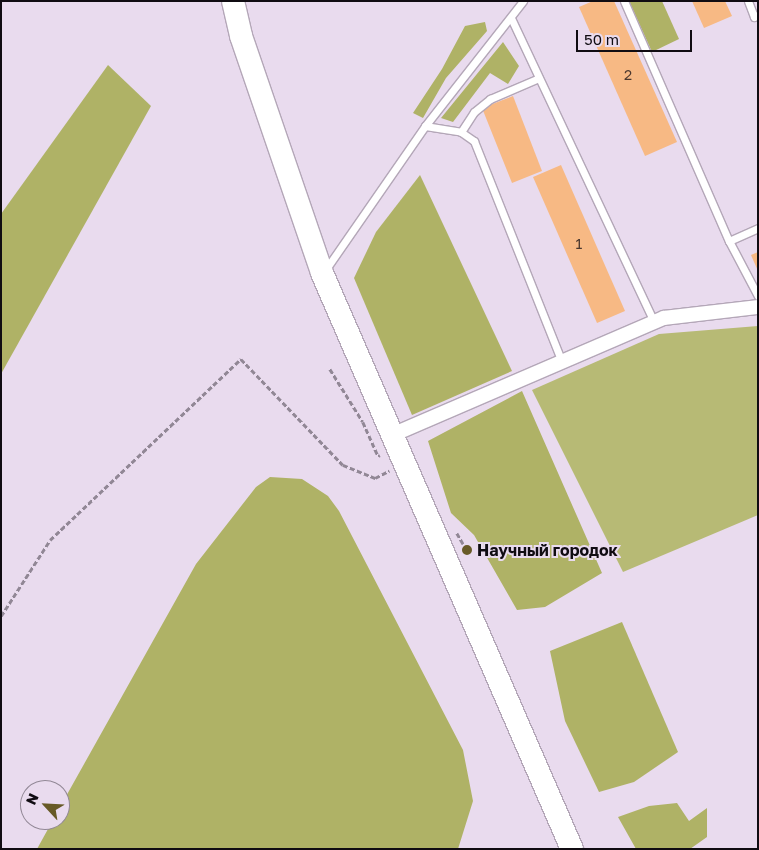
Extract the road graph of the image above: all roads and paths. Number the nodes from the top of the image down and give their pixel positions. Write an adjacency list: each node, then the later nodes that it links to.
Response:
1 (232, 1): 12 (main road)
2 (523, 1): 6 (lane)
3 (624, 1): 11 (lane)
4 (748, 1): 5 (lane)
5 (758, 15)
6 (511, 18): 7 (lane); 8 (lane)
7 (539, 78): 9 (lane); 15 (lane)
8 (425, 126): 9 (lane); 12 (lane)
9 (461, 132): 16 (lane)
10 (758, 228): 11 (lane)
11 (729, 241): 13 (lane)
12 (322, 273): 18 (main road)
13 (758, 296)
14 (758, 307): 15 (street)
15 (654, 322): 16 (street)
16 (562, 362): 18 (street)
17 (330, 369): 19 (path)
18 (392, 435): 20 (main road)
19 (378, 456)
20 (404, 464): 21 (path); 22 (main road)
21 (1, 616)
22 (572, 849)

